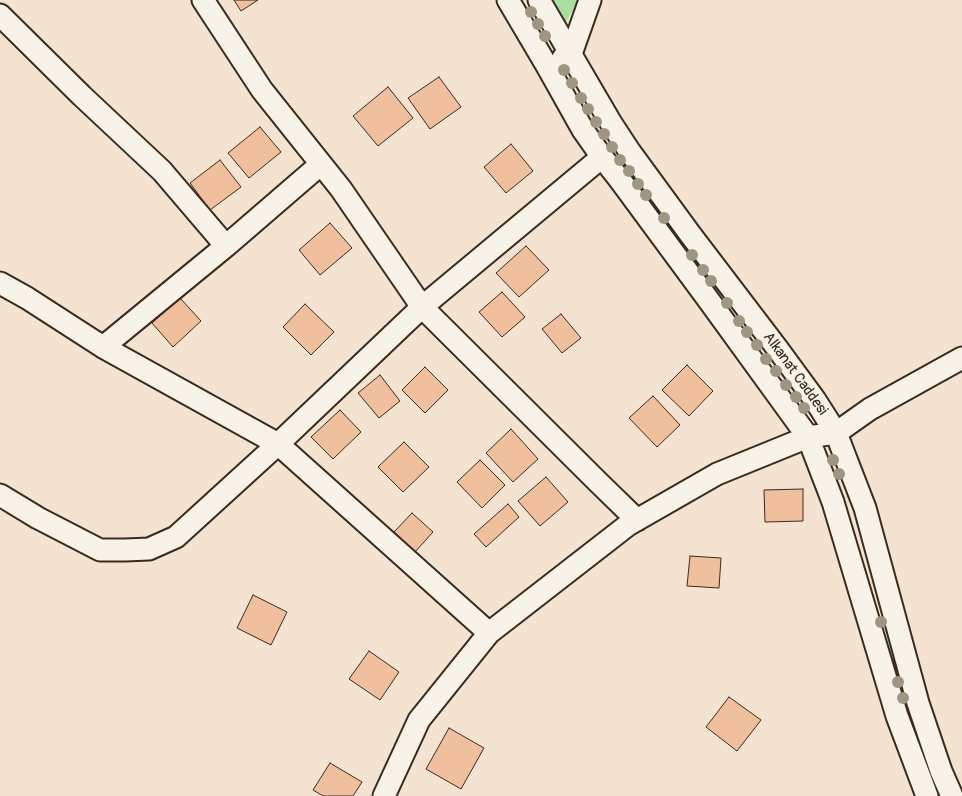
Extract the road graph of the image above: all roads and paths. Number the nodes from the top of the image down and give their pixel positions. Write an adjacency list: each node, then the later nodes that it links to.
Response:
1 (203, 0): 9 (street)
2 (508, 0): 7 (street)
3 (539, 0): 6 (street, Alkanat Caddesi)
4 (590, 0): 6 (street)
5 (0, 15): 10 (street)
6 (571, 54): 7 (street); 15 (street, Alkanat Caddesi)
7 (547, 66): 8 (street)
8 (602, 157): 12 (street); 16 (street)
9 (321, 164): 10 (street); 12 (street)
10 (226, 246): 13 (street)
11 (0, 283): 13 (street)
12 (422, 307): 17 (street); 19 (street)
13 (103, 347): 17 (street)
14 (962, 358): 15 (street)
15 (836, 433): 16 (street); 23 (street, Alkanat Caddesi)
16 (808, 437): 19 (street); 22 (street)
17 (278, 444): 18 (street); 20 (street)
18 (0, 495)
19 (637, 520): 20 (street)
20 (489, 633): 21 (street)
21 (384, 796)
22 (927, 796)
23 (952, 796)

